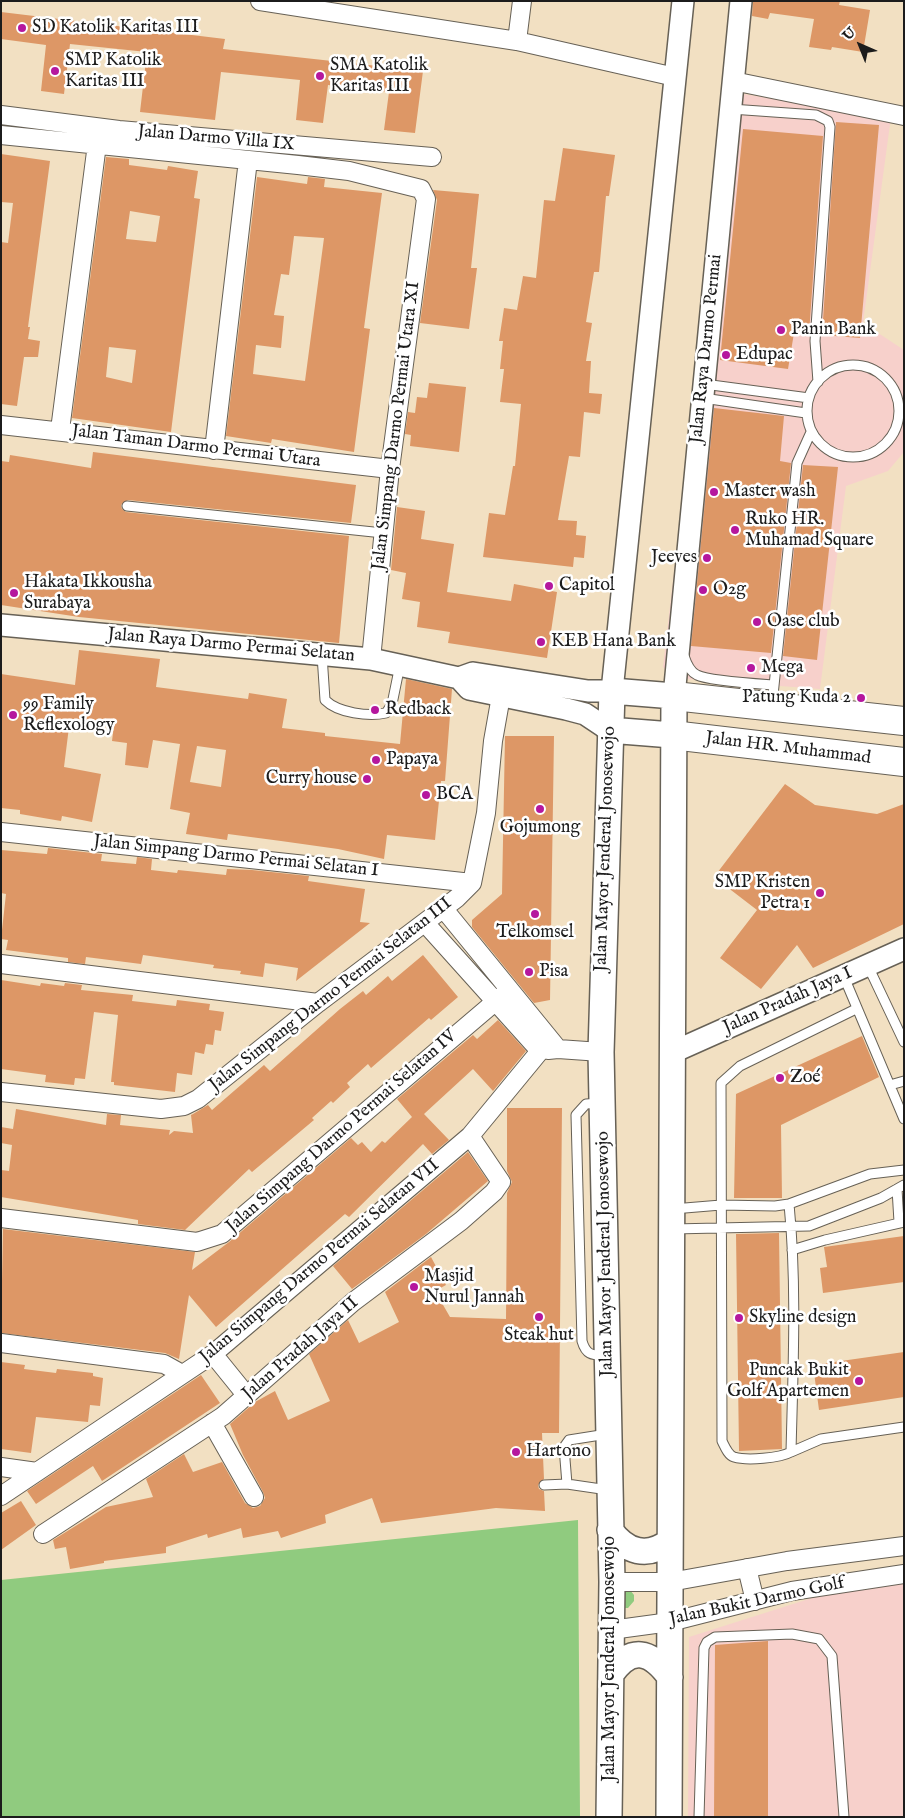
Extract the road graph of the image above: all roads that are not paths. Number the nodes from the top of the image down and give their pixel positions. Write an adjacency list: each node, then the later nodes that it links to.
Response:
1 (260, 1): 5 (street)
2 (522, 1): 5 (street)
3 (682, 1): 6 (street)
4 (741, 1): 7 (street, Jalan Raya Darmo Permai)
5 (517, 41): 6 (street)
6 (675, 76): 31 (street)
7 (733, 81): 8 (street, Jalan Raya Darmo Permai); 10 (street)
8 (736, 110): 15 (lane); 16 (street, Jalan Raya Darmo Permai)
9 (1, 115): 13 (street, Jalan Darmo Villa IX)
10 (904, 116)
11 (1, 136): 12 (street)
12 (97, 144): 14 (street); 20 (street)
13 (432, 157)
14 (248, 160): 22 (street); 23 (street, Jalan Simpang Darmo Permai Utara XI)
15 (818, 382): 17 (lane); 21 (lane)
16 (706, 392): 17 (lane); 18 (lane); 33 (street, Jalan Raya Darmo Permai); 34 (lane)
17 (809, 398): 18 (lane)
18 (806, 413): 21 (lane)
19 (1, 425): 20 (street, Jalan Taman Darmo Permai Utara)
20 (60, 430): 22 (street, Jalan Taman Darmo Permai Utara)
21 (811, 432): 34 (lane)
22 (214, 450): 23 (street, Jalan Taman Darmo Permai Utara)
23 (390, 469): 25 (street, Jalan Simpang Darmo Permai Utara XI)
24 (127, 506): 25 (lane)
25 (384, 533): 28 (street, Jalan Simpang Darmo Permai Utara XI)
26 (1, 625): 27 (street, Jalan Raya Darmo Permai Selatan)
27 (322, 654): 28 (street, Jalan Raya Darmo Permai Selatan); 29 (lane)
28 (372, 659): 29 (street, Jalan Raya Darmo Permai Selatan)
29 (401, 664): 30 (street, Jalan Raya Darmo Permai Selatan)
30 (459, 678): 31 (street, Jalan Raya Darmo Permai Selatan); 32 (street, Jalan Raya Darmo Permai Selatan)
31 (612, 691): 33 (main road); 36 (main road, Jalan Mayor Jenderal Jonosewojo)
32 (501, 696): 36 (street, Jalan Raya Darmo Permai Selatan); 40 (street)
33 (674, 696): 34 (main road); 37 (main road)
34 (773, 696): 35 (main road)
35 (904, 721)
36 (609, 730): 37 (main road); 54 (main road, Jalan Mayor Jenderal Jonosewojo)
37 (672, 735): 38 (main road, Jalan HR. Muhammad); 55 (main road)
38 (904, 762)
39 (1, 832): 40 (street, Jalan Simpang Darmo Permai Selatan I)
40 (472, 883): 41 (street, Jalan Simpang Darmo Permai Selatan III)
41 (443, 908): 42 (street, Jalan Simpang Darmo Permai Selatan III); 47 (street)
42 (425, 923): 48 (street); 49 (street, Jalan Simpang Darmo Permai Selatan III)
43 (904, 949): 45 (street, Jalan Pradah Jaya I)
44 (1, 964): 49 (street)
45 (868, 966): 46 (street, Jalan Pradah Jaya I); 51 (lane)
46 (844, 977): 50 (lane); 55 (street, Jalan Pradah Jaya I)
47 (509, 990): 48 (street, Jalan Simpang Darmo Permai Selatan IV); 52 (street)
48 (495, 1002): 53 (street); 65 (street, Jalan Simpang Darmo Permai Selatan IV)
49 (318, 1003): 58 (street, Jalan Simpang Darmo Permai Selatan III)
50 (856, 1009): 57 (lane); 64 (lane)
51 (904, 1042)
52 (558, 1049): 53 (street); 54 (street)
53 (540, 1051): 60 (street, Jalan Simpang Darmo Permai Selatan VII)
54 (601, 1052): 77 (main road, Jalan Mayor Jenderal Jonosewojo)
55 (671, 1053): 66 (main road)
56 (904, 1081): 57 (lane)
57 (890, 1085): 59 (lane)
58 (1, 1092)
59 (904, 1119)
60 (470, 1136): 72 (street, Jalan Simpang Darmo Permai Selatan VII); 74 (street, Jalan Pradah Jaya II)
61 (904, 1170): 63 (lane)
62 (900, 1187): 67 (lane); 68 (lane)
63 (789, 1204): 64 (lane); 68 (lane)
64 (721, 1205): 66 (lane); 69 (lane)
65 (1, 1218)
66 (671, 1219): 69 (lane); 88 (main road)
67 (902, 1222): 70 (lane)
68 (793, 1227): 69 (lane); 70 (lane)
69 (721, 1229): 78 (lane)
70 (792, 1250): 78 (lane)
71 (1, 1343): 73 (street)
72 (213, 1354): 73 (street, Jalan Simpang Darmo Permai Selatan VII); 74 (street)
73 (182, 1374): 80 (street, Jalan Simpang Darmo Permai Selatan VII)
74 (246, 1396): 75 (street, Jalan Pradah Jaya II)
75 (212, 1423): 85 (street); 87 (street, Jalan Pradah Jaya II)
76 (904, 1427): 78 (lane)
77 (610, 1434): 81 (lane); 83 (main road, Jalan Mayor Jenderal Jonosewojo)
78 (791, 1452)
79 (1, 1467): 80 (street)
80 (37, 1472): 84 (street, Jalan Simpang Darmo Permai Selatan VII)
81 (568, 1484): 82 (lane); 83 (lane)
82 (544, 1485)
83 (611, 1490): 86 (main road, Jalan Mayor Jenderal Jonosewojo)
84 (1, 1496)
85 (254, 1496)
86 (610, 1530): 88 (main road); 94 (main road, Jalan Mayor Jenderal Jonosewojo)
87 (43, 1534)
88 (670, 1542): 95 (main road)
89 (904, 1546): 90 (street, Jalan Bukit Darmo Golf)
90 (853, 1552): 91 (street, Jalan Bukit Darmo Golf); 93 (street)
91 (747, 1568): 95 (street, Jalan Bukit Darmo Golf); 96 (street)
92 (904, 1574): 93 (street, Jalan Bukit Darmo Golf)
93 (857, 1581): 96 (street, Jalan Bukit Darmo Golf)
94 (612, 1582): 95 (street, Jalan Bukit Darmo Golf); 98 (main road, Jalan Mayor Jenderal Jonosewojo)
95 (670, 1582): 97 (main road)
96 (755, 1601): 97 (street, Jalan Bukit Darmo Golf)
97 (670, 1622): 98 (street, Jalan Bukit Darmo Golf); 100 (main road)
98 (611, 1630): 99 (main road, Jalan Mayor Jenderal Jonosewojo)
99 (610, 1674): 100 (main road); 101 (main road, Jalan Mayor Jenderal Jonosewojo)
100 (670, 1677): 102 (main road)
101 (609, 1817)
102 (669, 1817)
103 (699, 1817): 104 (lane)
104 (844, 1817)

